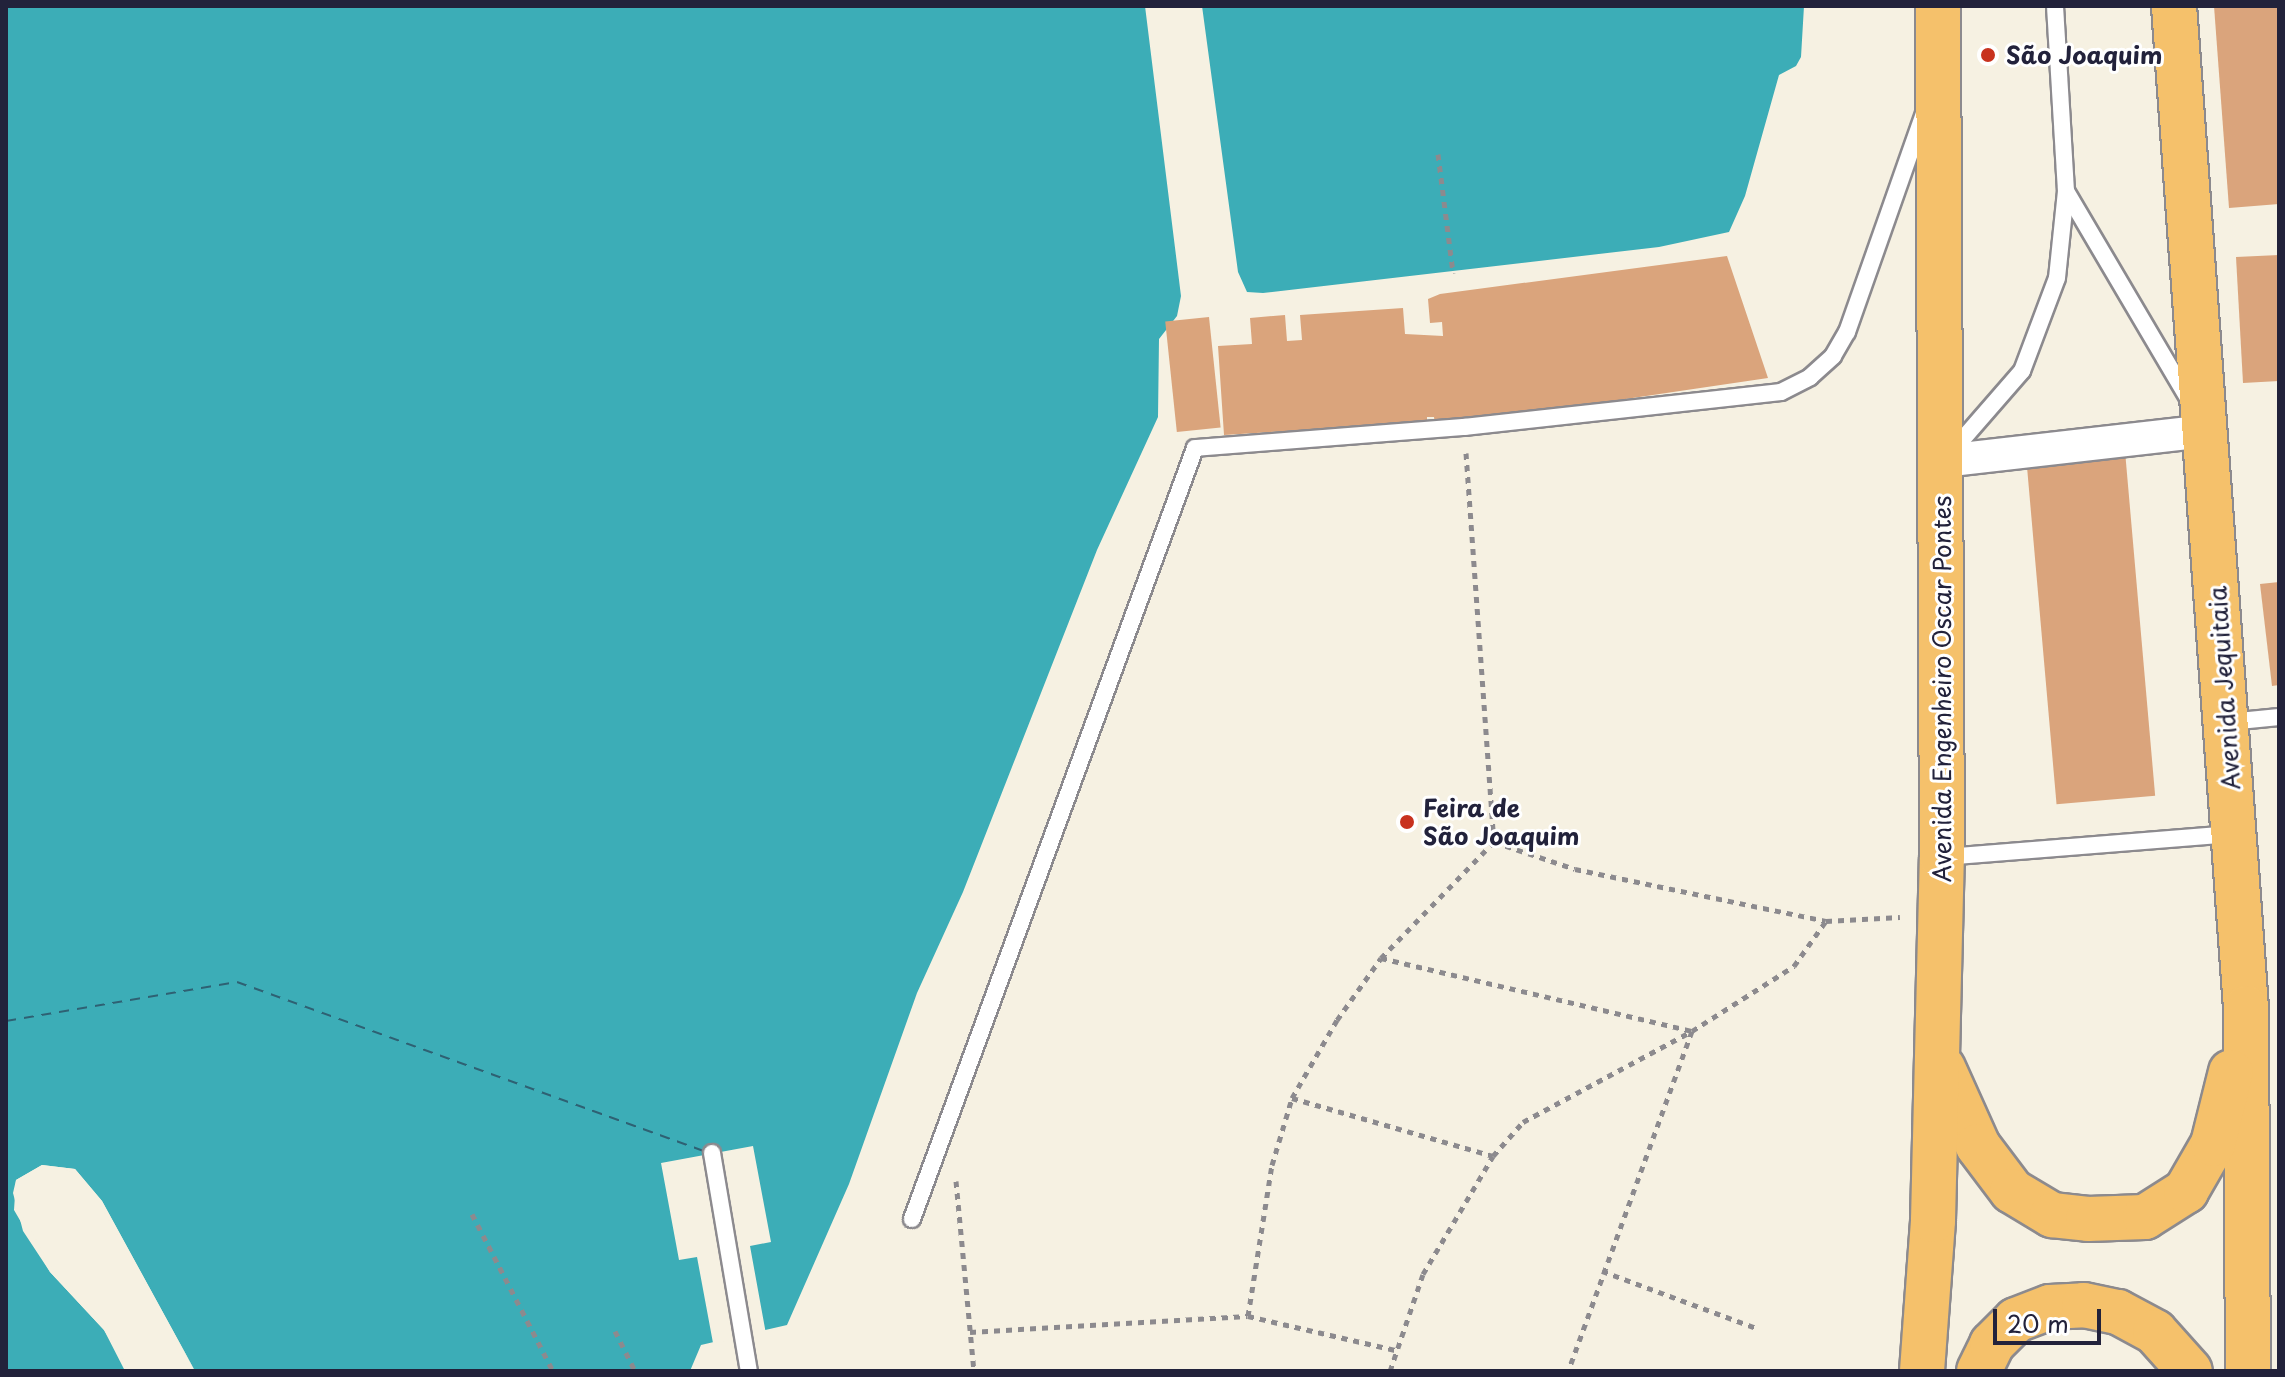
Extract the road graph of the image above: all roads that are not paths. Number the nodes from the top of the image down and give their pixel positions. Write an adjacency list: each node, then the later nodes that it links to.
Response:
1 (1938, 6): 4 (main road, Avenida Engenheiro Oscar Pontes)
2 (2055, 6): 5 (lane)
3 (2174, 6): 6 (main road, Avenida Jequitaia)
4 (1939, 70): 7 (main road, Avenida Engenheiro Oscar Pontes); 15 (lane)
5 (2066, 191): 6 (lane); 7 (lane)
6 (2206, 431): 7 (street); 9 (main road, Avenida Jequitaia)
7 (1943, 461): 11 (main road, Avenida Engenheiro Oscar Pontes)
8 (2279, 717): 9 (lane)
9 (2226, 722): 10 (main road, Avenida Jequitaia)
10 (2234, 833): 11 (lane); 12 (main road, Avenida Jequitaia)
11 (1942, 858): 13 (main road, Avenida Engenheiro Oscar Pontes)
12 (2246, 1008): 13 (main road); 20 (main road, Avenida Jequitaia)
13 (1938, 1058): 17 (main road, Avenida Engenheiro Oscar Pontes)
14 (712, 1153): 16 (lane)
15 (912, 1219)
16 (749, 1371)
17 (1922, 1371)
18 (1979, 1371): 19 (main road)
19 (2190, 1371)
20 (2248, 1371)

